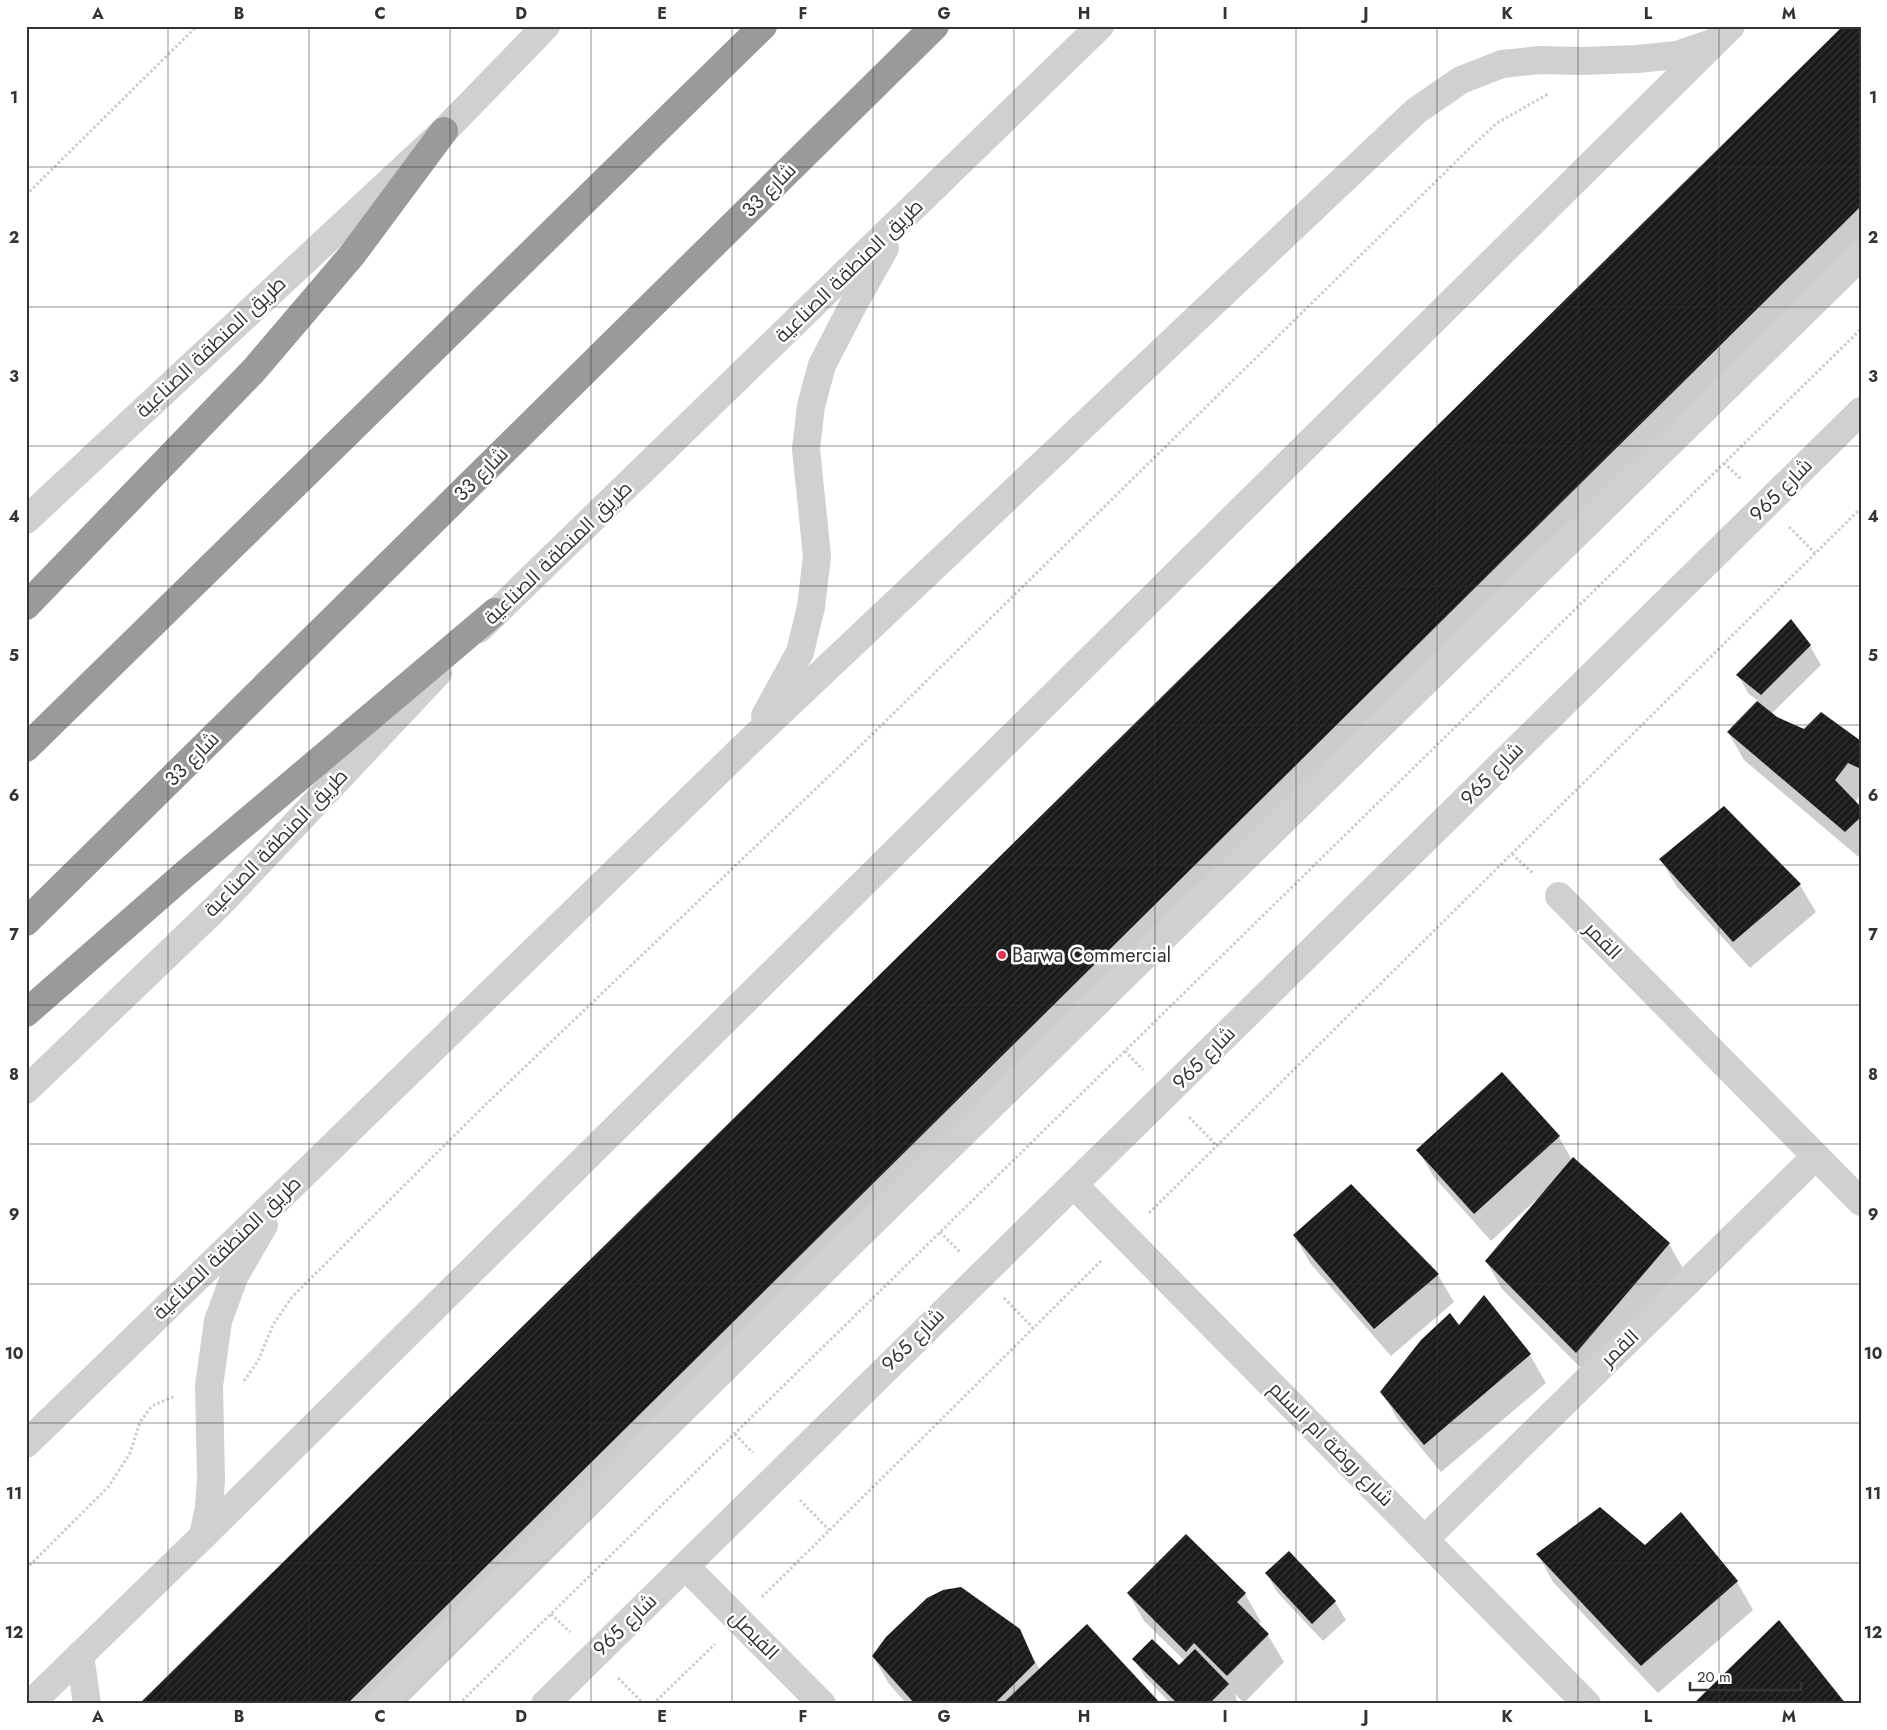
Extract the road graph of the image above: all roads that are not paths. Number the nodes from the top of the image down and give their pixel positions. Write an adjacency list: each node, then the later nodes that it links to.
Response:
1 (546, 26): 6 (street, طريق المنطقة الصناعية)
2 (763, 26): 14 (highway)
3 (935, 26): 16 (highway, شارع 33)
4 (1100, 26): 7 (street, طريق المنطقة الصناعية)
5 (1723, 34): 13 (street, طريق المنطقة الصناعية); 24 (street)
6 (444, 131): 10 (street, طريق المنطقة الصناعية); 11 (highway)
7 (899, 223): 12 (street, طريق المنطقة الصناعية); 13 (street)
8 (1861, 256): 30 (street)
9 (1861, 411): 20 (street, شارع 965)
10 (26, 520)
11 (26, 606)
12 (495, 612): 17 (highway); 18 (street, طريق المنطقة الصناعية)
13 (752, 739): 21 (street, طريق المنطقة الصناعية)
14 (26, 748)
15 (1559, 896): 19 (street, القمر)
16 (26, 922)
17 (26, 1013)
18 (26, 1090)
19 (1816, 1156): 22 (street, القمر); 25 (street, القمر)
20 (1074, 1184): 25 (street, شارع روضة ام السلم); 26 (street, شارع 965)
21 (282, 1193): 23 (street, طريق المنطقة الصناعية); 24 (street)
22 (1861, 1202)
23 (26, 1444)
24 (203, 1536): 27 (street)
25 (1425, 1539): 33 (street, شارع روضة ام السلم)
26 (686, 1567): 31 (street, شارع 965); 32 (street, الفيصل)
27 (80, 1655): 28 (street); 29 (street)
28 (30, 1704)
29 (87, 1704)
30 (379, 1704)
31 (545, 1704)
32 (822, 1704)
33 (1587, 1704)

